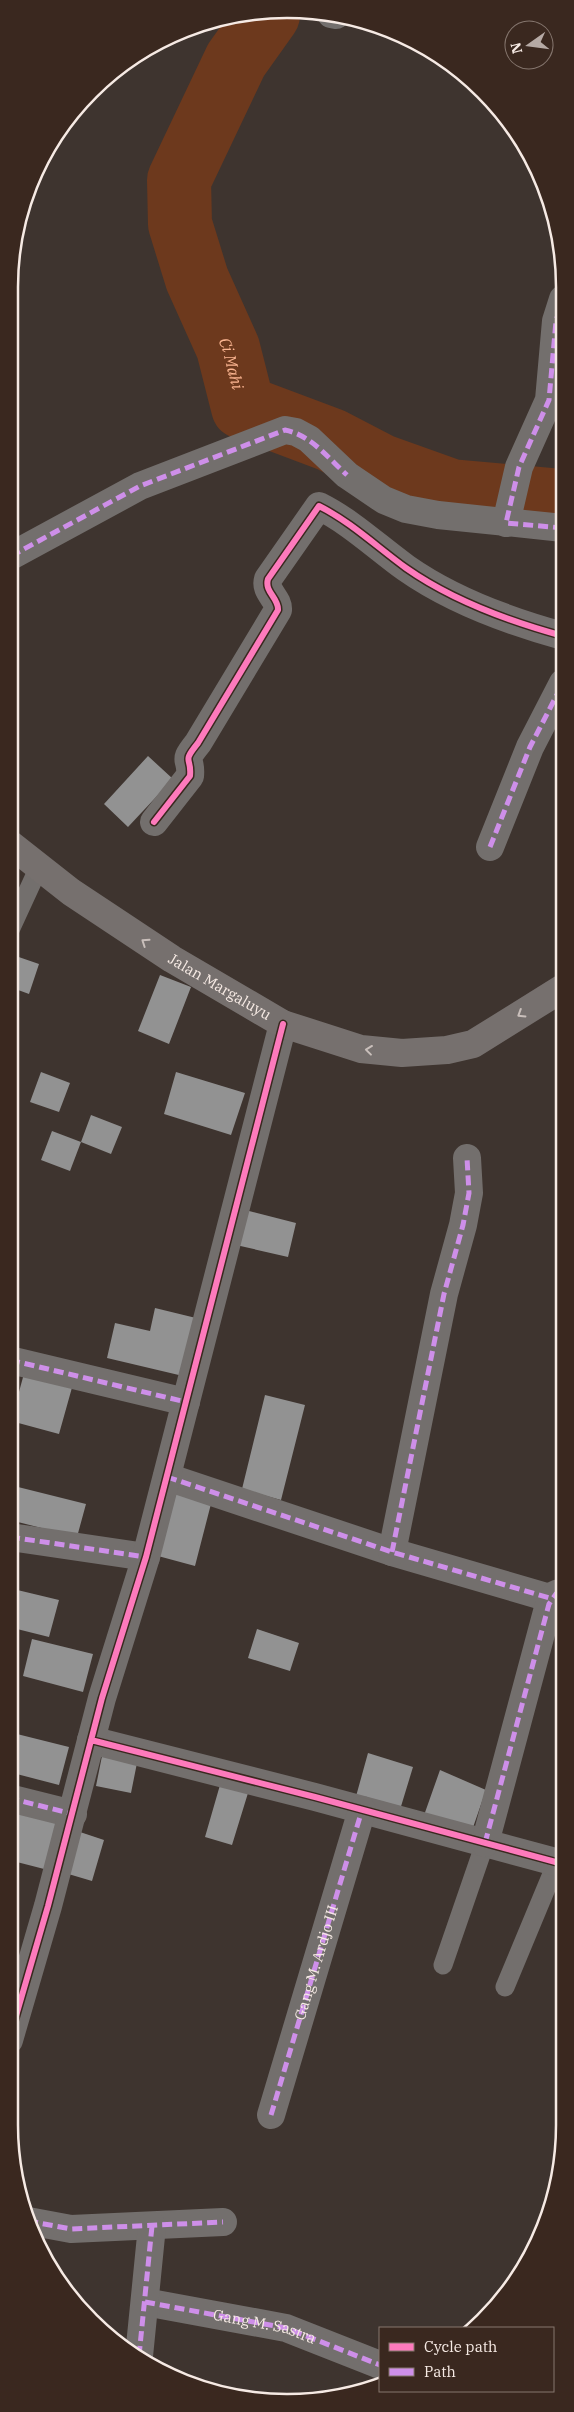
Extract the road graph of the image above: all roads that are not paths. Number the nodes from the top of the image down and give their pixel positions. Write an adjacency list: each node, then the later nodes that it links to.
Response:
1 (556, 321): 4 (street)
2 (346, 475): 3 (street); 4 (street); 6 (street)
3 (319, 506): 7 (street); 9 (street)
4 (508, 515): 5 (street)
5 (556, 526)
6 (18, 552)
7 (556, 634)
8 (556, 697): 10 (street)
9 (154, 822)
10 (490, 848)
11 (18, 850): 12 (main road, Jalan Margaluyu)
12 (39, 867): 13 (lane); 15 (main road, Jalan Margaluyu, one-way to 12)
13 (18, 913)
14 (556, 992): 15 (main road, Jalan Margaluyu, one-way to 15)
15 (283, 1024): 18 (street)
16 (467, 1158): 21 (street)
17 (18, 1362): 18 (street)
18 (186, 1402): 19 (street)
19 (167, 1477): 21 (street); 22 (street)
20 (18, 1538): 22 (street)
21 (392, 1552): 23 (street)
22 (146, 1557): 25 (street)
23 (556, 1594)
24 (556, 1597): 29 (street)
25 (91, 1740): 27 (street); 28 (street)
26 (18, 1800): 28 (street)
27 (362, 1810): 29 (street); 35 (street, Gang M. Ardjo III)
28 (73, 1814): 34 (street)
29 (485, 1843): 30 (street); 32 (lane)
30 (556, 1862)
31 (556, 1872): 33 (lane)
32 (443, 1965)
33 (506, 1987)
34 (18, 2008)
35 (270, 2115)
36 (36, 2222): 38 (street)
37 (223, 2222): 38 (street)
38 (152, 2226): 39 (street)
39 (145, 2302): 40 (street); 41 (street, Gang M. Sastra)
40 (140, 2351)
41 (379, 2365)

